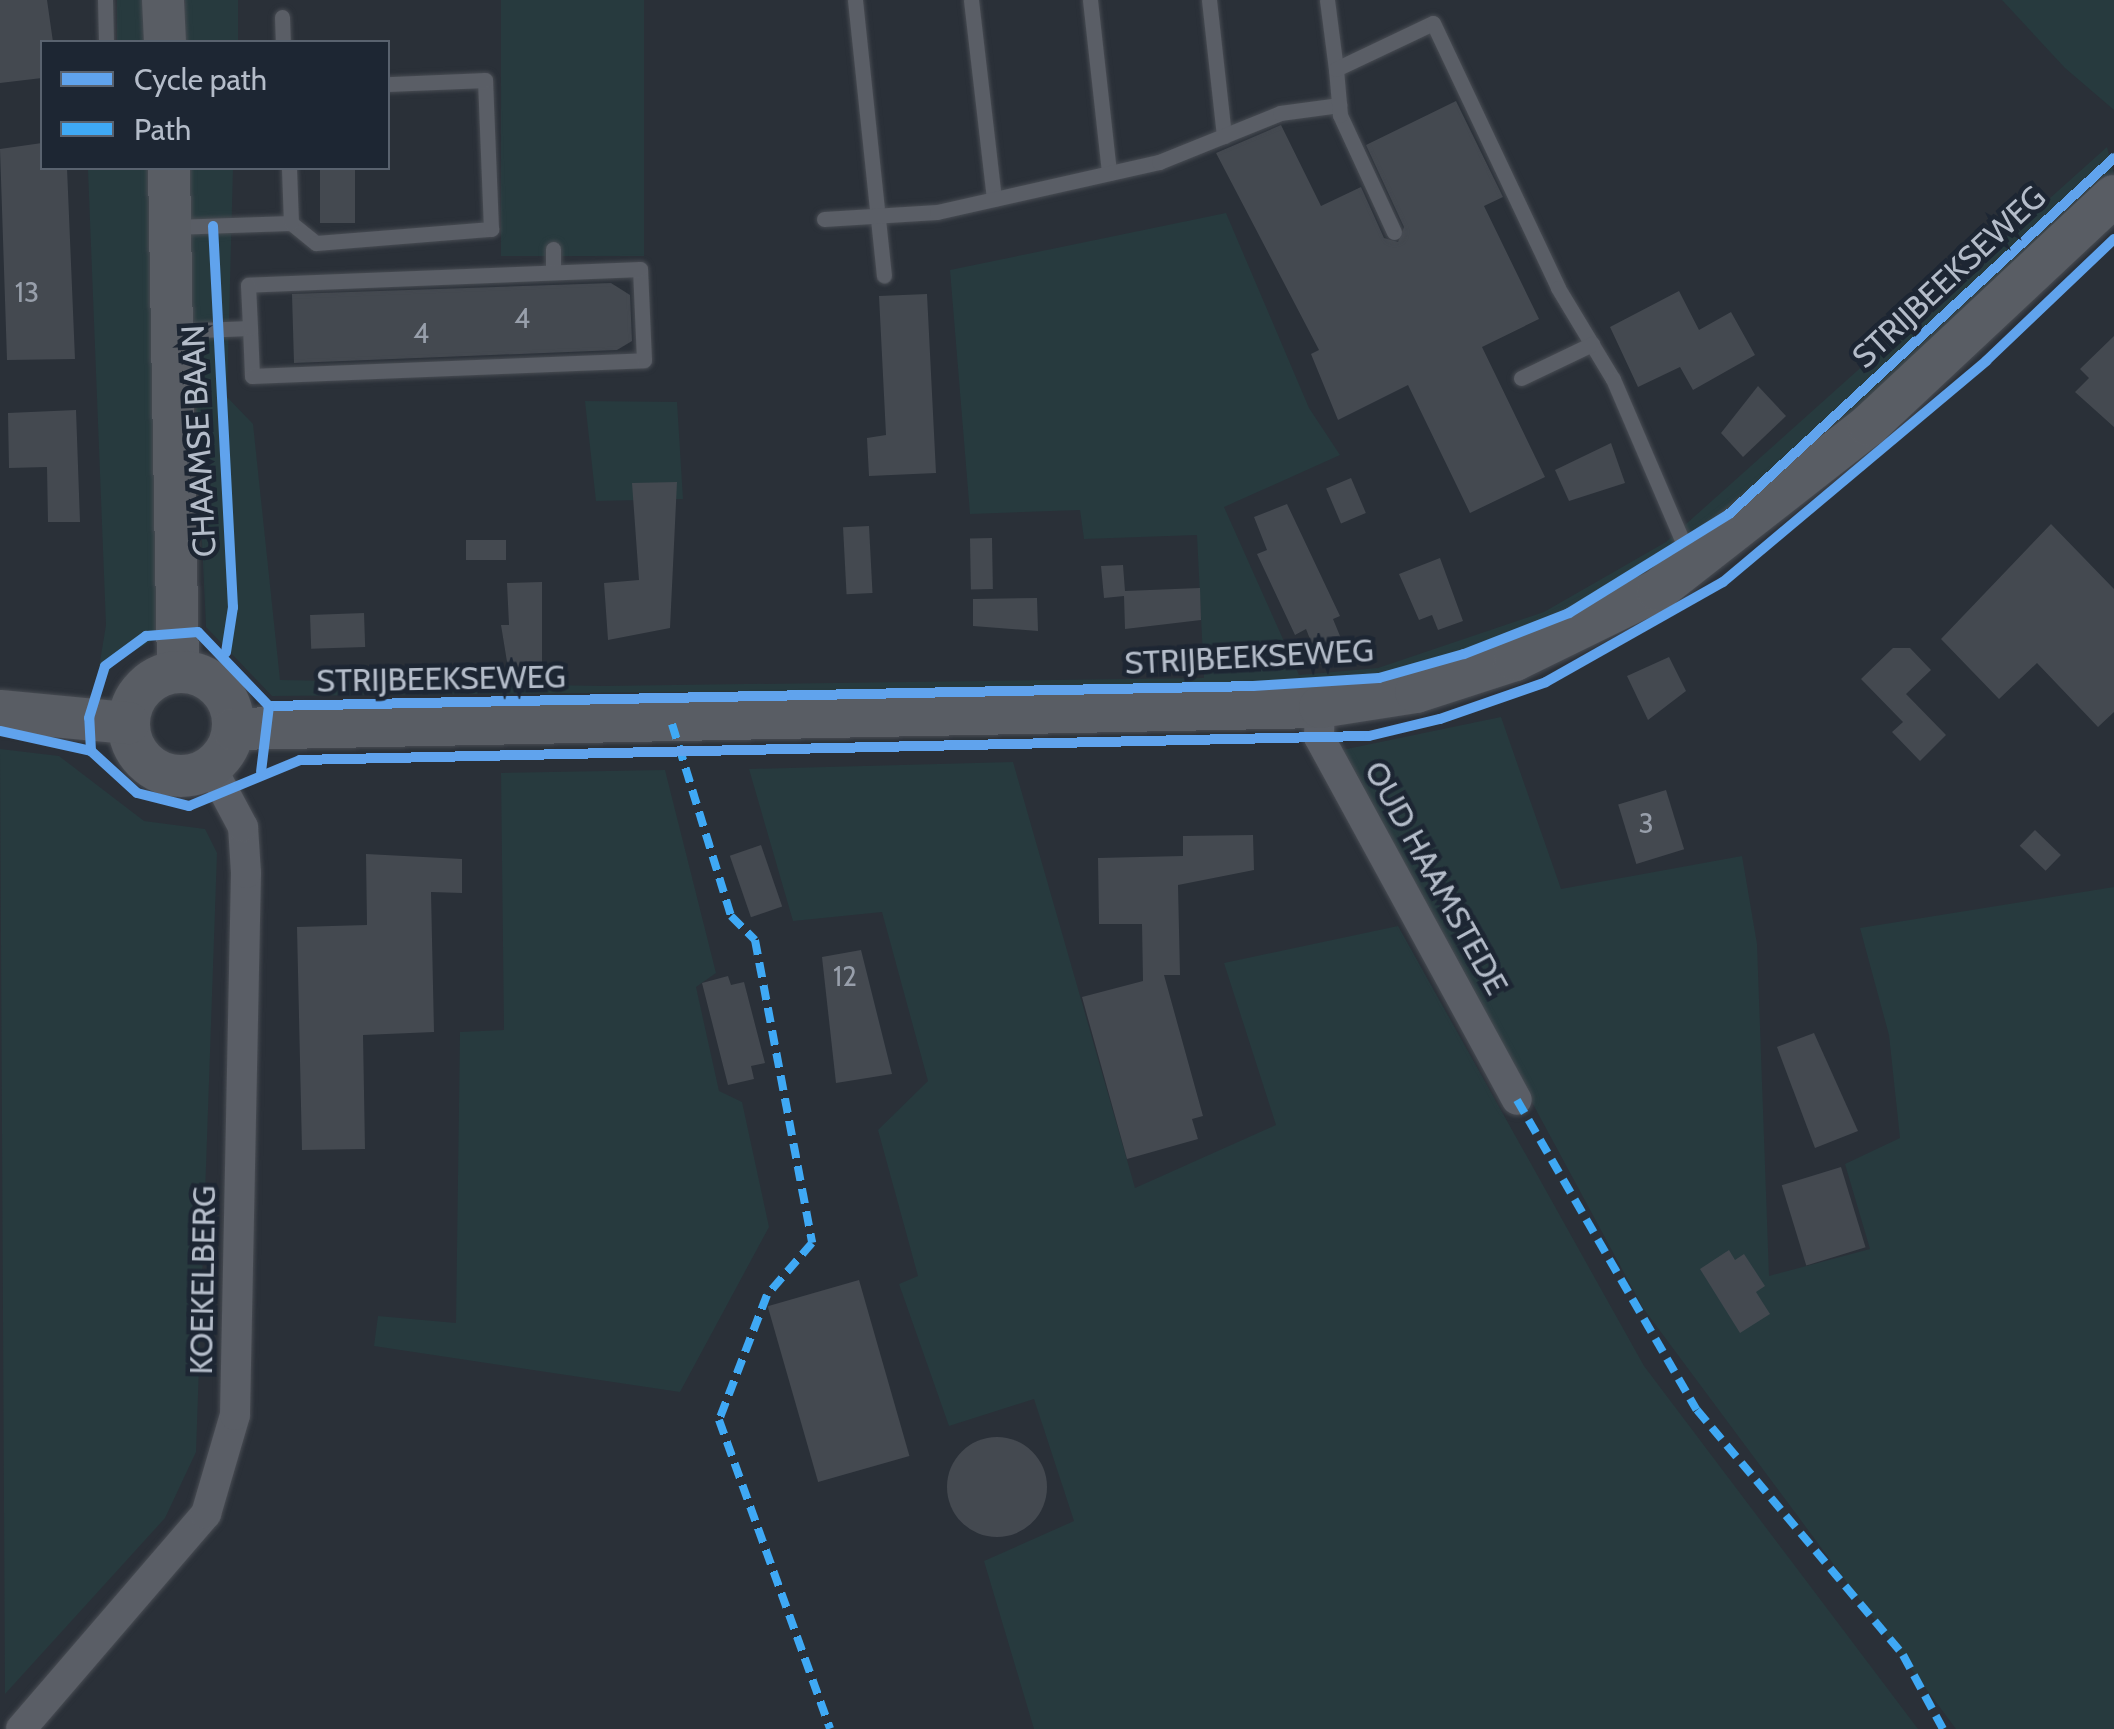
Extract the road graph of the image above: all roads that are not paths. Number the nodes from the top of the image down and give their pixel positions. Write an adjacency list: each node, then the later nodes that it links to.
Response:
1 (104, 0): 9 (lane)
2 (163, 0): 10 (main road)
3 (855, 0): 21 (lane)
4 (971, 0): 20 (lane)
5 (1090, 0): 18 (lane)
6 (1209, 0): 15 (lane)
7 (1327, 0): 12 (lane)
8 (282, 17): 11 (lane)
9 (106, 40)
10 (165, 40)
11 (283, 40)
12 (1336, 69): 14 (lane); 31 (lane)
13 (390, 84): 23 (lane)
14 (1339, 105): 15 (lane); 25 (lane)
15 (1224, 136): 18 (lane)
16 (168, 170): 24 (main road, CHAAMSE BAAN)
17 (289, 170): 23 (lane)
18 (1110, 173): 20 (lane)
19 (2114, 196): 33 (main road, STRIJBEEKSEWEG)
20 (994, 199): 21 (lane)
21 (878, 216): 22 (lane); 28 (lane)
22 (824, 219)
23 (291, 223): 24 (lane)
24 (172, 227): 30 (main road, CHAAMSE BAAN)
25 (1394, 232)
26 (553, 249): 27 (lane)
27 (553, 272): 29 (lane); 29 (lane)
28 (884, 275)
29 (250, 328): 30 (lane)
30 (175, 331): 34 (main road, CHAAMSE BAAN)
31 (1592, 344): 32 (lane); 33 (lane)
32 (1521, 378)
33 (1692, 563): 35 (main road, STRIJBEEKSEWEG)
34 (178, 671): 37 (main road); 38 (main road)
35 (1320, 708): 38 (main road, STRIJBEEKSEWEG); 40 (street, OUD HAAMSTEDE)
36 (0, 711): 37 (main road)
37 (128, 723): 39 (main road)
38 (233, 729): 39 (main road)
39 (211, 767): 41 (street, KOEKELBERG)
40 (1516, 1100)
41 (21, 1729)

